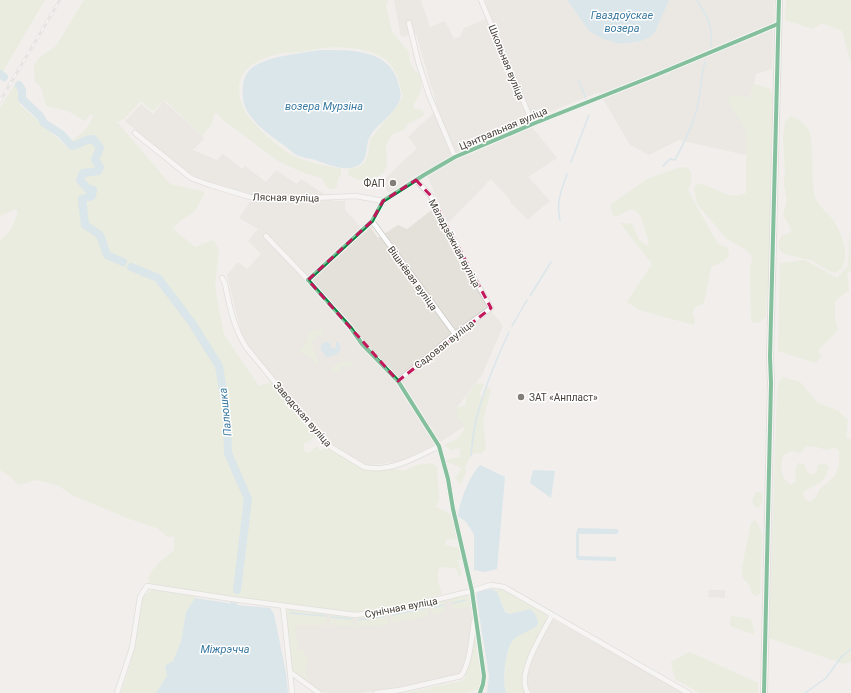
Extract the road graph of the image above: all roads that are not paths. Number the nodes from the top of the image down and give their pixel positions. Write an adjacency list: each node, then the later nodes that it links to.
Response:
1 (481, 0): 5 (street, Школьная вуліца)
2 (779, 0): 4 (street)
3 (409, 24): 7 (street, Цэнтральная вуліца)
4 (778, 24): 5 (street, Цэнтральная вуліца); 30 (street)
5 (535, 123): 7 (street, Цэнтральная вуліца)
6 (135, 133): 9 (street, Лясная вуліца)
7 (455, 157): 8 (street, Цэнтральная вуліца)
8 (416, 180): 9 (street, Цэнтральная вуліца); 14 (street, Маладзёжная вуліца)
9 (383, 201): 10 (street, Цэнтральная вуліца)
10 (372, 221): 13 (street, Цэнтральная вуліца); 15 (street, Вішнёвая вуліца)
11 (266, 236): 13 (street)
12 (222, 278): 17 (street, Заводская вуліца)
13 (308, 280): 16 (street)
14 (491, 308): 15 (street, Садовая вуліца)
15 (455, 334): 16 (street, Садовая вуліца)
16 (398, 381): 17 (street)
17 (439, 446): 18 (street)
18 (472, 591): 19 (street, Сунічная вуліца); 20 (street, Сунічная вуліца); 21 (street)
19 (283, 606): 22 (street); 23 (street, Сунічная вуліца)
20 (552, 615): 28 (street); 29 (street, Сунічная вуліца)
21 (475, 618): 26 (street); 27 (street)
22 (290, 672): 24 (street); 25 (street)
23 (117, 693)
24 (292, 693)
25 (319, 693)
26 (376, 693)
27 (479, 693)
28 (528, 693)
29 (688, 693)
30 (764, 693)

